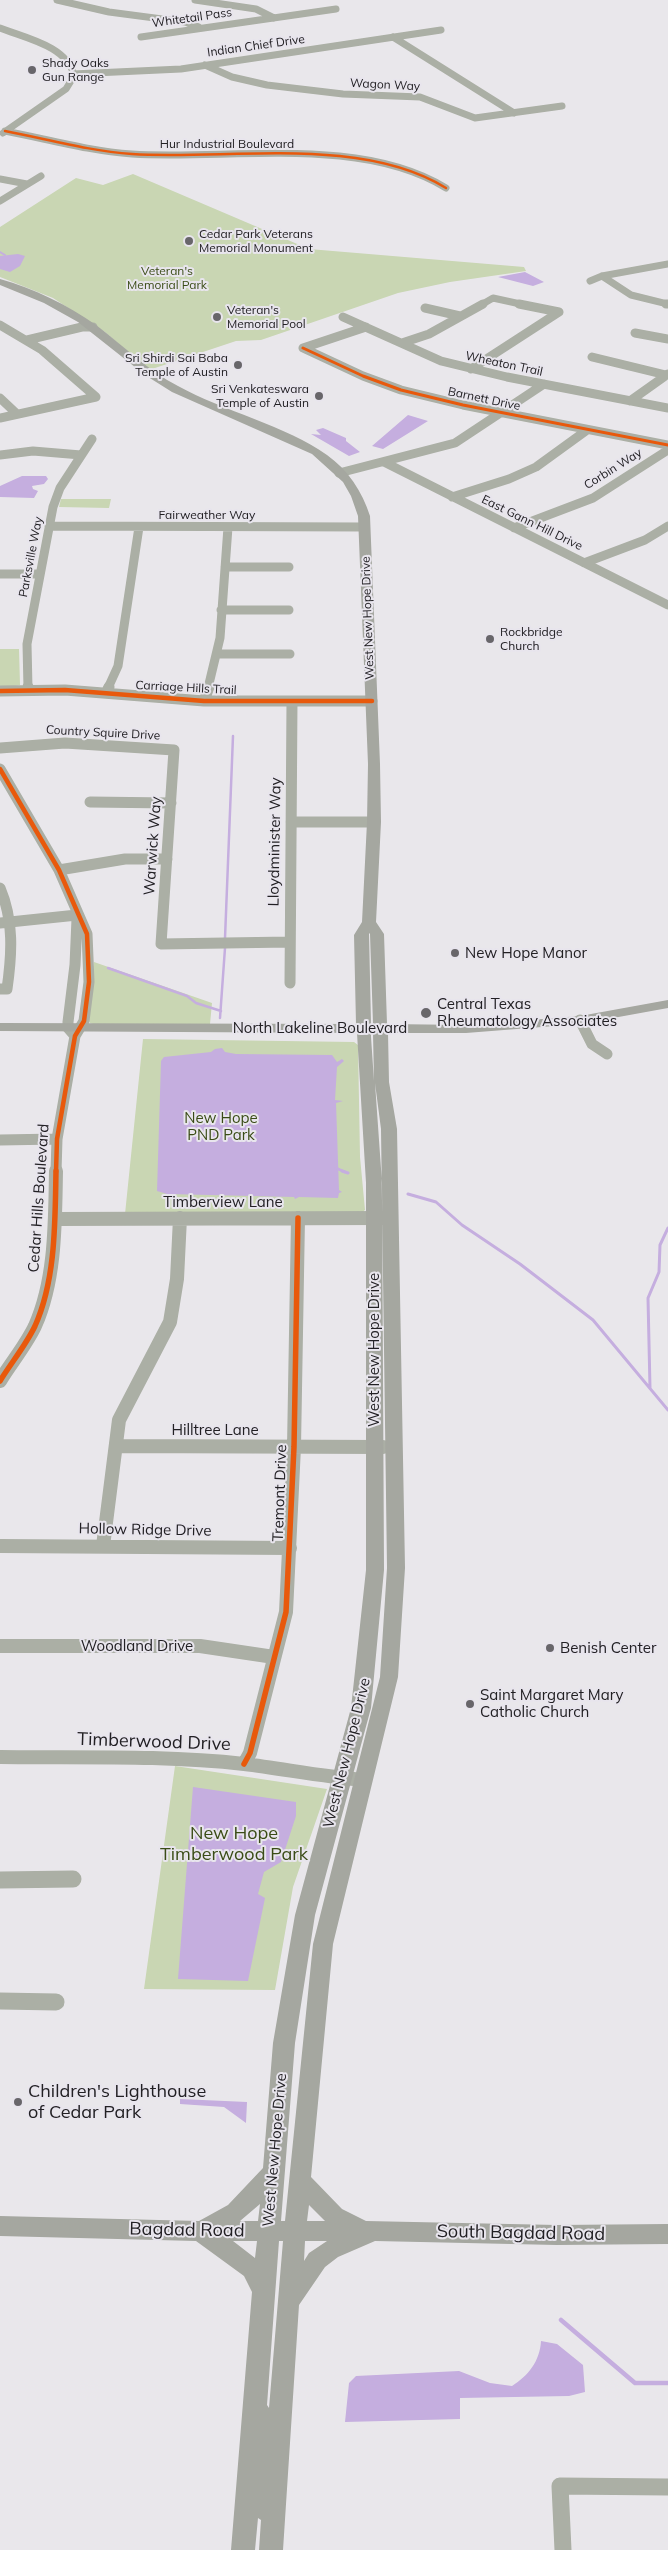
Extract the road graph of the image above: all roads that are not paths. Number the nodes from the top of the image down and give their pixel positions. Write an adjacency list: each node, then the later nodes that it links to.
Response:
1 (57, 0): 6 (street)
2 (194, 0): 4 (street)
3 (336, 8): 4 (street, Whitetail Pass)
4 (274, 18): 6 (street, Whitetail Pass)
5 (0, 28): 9 (street)
6 (202, 28): 10 (street, Whitetail Pass)
7 (441, 30): 11 (street, Indian Chief Drive)
8 (0, 36): 9 (street)
9 (20, 36): 13 (street)
10 (141, 37)
11 (392, 37): 12 (street, Indian Chief Drive); 15 (street)
12 (205, 65): 13 (street, Indian Chief Drive); 15 (street, Wagon Way)
13 (73, 74): 16 (street)
14 (562, 106): 15 (street, Wagon Way)
15 (514, 113)
16 (2, 134): 20 (street, Hur Industrial Boulevard)
17 (41, 176): 19 (street)
18 (0, 179): 19 (street)
19 (27, 184): 21 (street)
20 (446, 188)
21 (0, 201)
22 (668, 264): 23 (street)
23 (602, 276): 24 (street); 27 (street)
24 (590, 281)
25 (0, 282): 33 (main road, West New Hope Drive)
26 (0, 286): 33 (main road, West New Hope Drive)
27 (668, 304)
28 (425, 308): 29 (street)
29 (460, 316): 37 (street); 39 (street)
30 (343, 317): 32 (street, Wheaton Trail)
31 (0, 325): 36 (street)
32 (366, 327): 37 (street, Wheaton Trail); 45 (street, Barnett Drive)
33 (87, 328): 36 (street); 55 (main road, West New Hope Drive)
34 (635, 333): 35 (street)
35 (668, 339)
36 (29, 342): 46 (street)
37 (402, 343): 39 (street, Wheaton Trail)
38 (592, 357): 40 (street)
39 (471, 369): 41 (street, Wheaton Trail)
40 (667, 374): 43 (street)
41 (544, 384): 43 (street, Wheaton Trail); 45 (street)
42 (0, 398): 46 (street)
43 (630, 401): 44 (street, Wheaton Trail)
44 (668, 408)
45 (502, 413): 48 (street, Barnett Drive); 54 (street)
46 (17, 414): 47 (street)
47 (0, 418)
48 (588, 430): 50 (street, Barnett Drive); 56 (street)
49 (92, 439): 52 (street, Parksville Way)
50 (668, 445)
51 (668, 450): 62 (street, Corbin Way)
52 (81, 455): 53 (street); 57 (street, Parksville Way)
53 (0, 456)
54 (384, 462): 55 (street); 56 (street, East Gann Hill Drive)
55 (340, 473): 61 (main road, West New Hope Drive)
56 (452, 497): 62 (street, East Gann Hill Drive)
57 (49, 526): 59 (street, Fairweather Way); 67 (street, Parksville Way)
58 (668, 526): 63 (street)
59 (139, 527): 60 (street, Fairweather Way); 75 (street)
60 (228, 527): 61 (street, Fairweather Way); 64 (street)
61 (364, 528): 78 (main road, West New Hope Drive)
62 (514, 528): 63 (street, East Gann Hill Drive)
63 (584, 563): 68 (street, East Gann Hill Drive)
64 (225, 564): 65 (street); 69 (street)
65 (288, 567)
66 (0, 574): 67 (street)
67 (40, 574): 73 (street, Parksville Way)
68 (667, 603)
69 (222, 607): 70 (street); 71 (street)
70 (289, 610)
71 (217, 651): 72 (street); 76 (street)
72 (290, 654)
73 (28, 690): 74 (street, Carriage Hills Trail); 75 (street, Carriage Hills Trail)
74 (0, 691)
75 (106, 693): 76 (street, Carriage Hills Trail)
76 (204, 701): 77 (street, Carriage Hills Trail)
77 (292, 701): 78 (street, Carriage Hills Trail); 84 (street, Lloydminister Way)
78 (372, 701): 85 (main road, West New Hope Drive)
79 (0, 748): 80 (street, Country Squire Drive)
80 (174, 750): 83 (street, Warwick Way)
81 (0, 769): 87 (street, Cedar Hills Boulevard)
82 (90, 802): 83 (street)
83 (171, 803): 86 (street, Warwick Way)
84 (291, 822): 85 (street); 92 (street, Lloydminister Way)
85 (374, 822): 91 (main road, West New Hope Drive)
86 (167, 859): 87 (street); 92 (street, Warwick Way)
87 (59, 870): 89 (street, Cedar Hills Boulevard)
88 (0, 888): 90 (street)
89 (77, 915): 90 (street); 99 (street, Cedar Hills Boulevard); 99 (street, Cedar Hills Boulevard)
90 (6, 922): 94 (street)
91 (369, 922): 100 (main road, West New Hope Drive); 101 (main road, West New Hope Drive)
92 (289, 942): 93 (street, Lloydminister Way)
93 (290, 983)
94 (3, 989)
95 (668, 1004): 97 (main road, North Lakeline Boulevard)
96 (668, 1015): 97 (main road, North Lakeline Boulevard)
97 (583, 1024): 101 (main road, North Lakeline Boulevard); 103 (street)
98 (0, 1027): 99 (main road, North Lakeline Boulevard)
99 (75, 1030): 100 (main road, North Lakeline Boulevard); 102 (main road, North Lakeline Boulevard); 105 (street, Cedar Hills Boulevard)
100 (364, 1032): 101 (main road, North Lakeline Boulevard); 104 (main road, West New Hope Drive)
101 (381, 1032): 107 (main road, West New Hope Drive)
102 (0, 1035)
103 (607, 1054)
104 (369, 1120): 107 (main road); 110 (main road, West New Hope Drive)
105 (57, 1139): 106 (street); 112 (street, Cedar Hills Boulevard)
106 (0, 1140)
107 (390, 1166): 111 (main road, West New Hope Drive)
108 (180, 1218): 109 (street, Timberview Lane); 112 (street, Timberview Lane); 114 (street)
109 (298, 1218): 110 (street, Timberview Lane); 115 (street, Tremont Drive)
110 (373, 1218): 111 (street, Timberview Lane); 116 (main road, West New Hope Drive)
111 (391, 1218): 117 (main road, West New Hope Drive)
112 (55, 1219): 113 (street, Cedar Hills Boulevard)
113 (0, 1381)
114 (116, 1446): 115 (street, Hilltree Lane); 119 (street)
115 (294, 1447): 116 (street, Hilltree Lane); 120 (street, Tremont Drive)
116 (375, 1447): 117 (street, Hilltree Lane); 125 (main road, West New Hope Drive)
117 (395, 1447): 126 (main road, West New Hope Drive)
118 (0, 1546): 119 (street, Hollow Ridge Drive)
119 (103, 1546): 120 (street, Hollow Ridge Drive)
120 (290, 1548): 122 (street, Tremont Drive)
121 (0, 1646): 122 (street, Woodland Drive)
122 (274, 1657): 124 (street, Tremont Drive)
123 (0, 1757): 124 (street, Timberwood Drive)
124 (244, 1764): 125 (street, Timberwood Drive)
125 (342, 1777): 126 (street, Timberwood Drive); 131 (main road, West New Hope Drive)
126 (365, 1780): 132 (main road, West New Hope Drive)
127 (73, 1879): 128 (street)
128 (0, 1880)
129 (0, 2001): 130 (street)
130 (56, 2002)
131 (273, 2172): 134 (main road); 135 (main road, West New Hope Drive)
132 (299, 2178): 136 (main road); 137 (main road, West New Hope Drive)
133 (0, 2226): 134 (main road, Bagdad Road)
134 (200, 2231): 135 (main road, Bagdad Road); 139 (main road)
135 (268, 2231): 137 (main road, Bagdad Road); 139 (main road, West New Hope Drive)
136 (373, 2231): 137 (main road, Bagdad Road); 138 (main road, South Bagdad Road); 140 (main road)
137 (294, 2232): 140 (main road, West New Hope Drive)
138 (668, 2234)
139 (264, 2292): 141 (main road, West New Hope Drive)
140 (288, 2303): 143 (main road, West New Hope Drive)
141 (254, 2408): 143 (main road); 144 (main road, West New Hope Drive)
142 (668, 2487): 146 (street)
143 (273, 2515): 145 (main road, West New Hope Drive)
144 (243, 2550)
145 (271, 2550)
146 (563, 2550)

